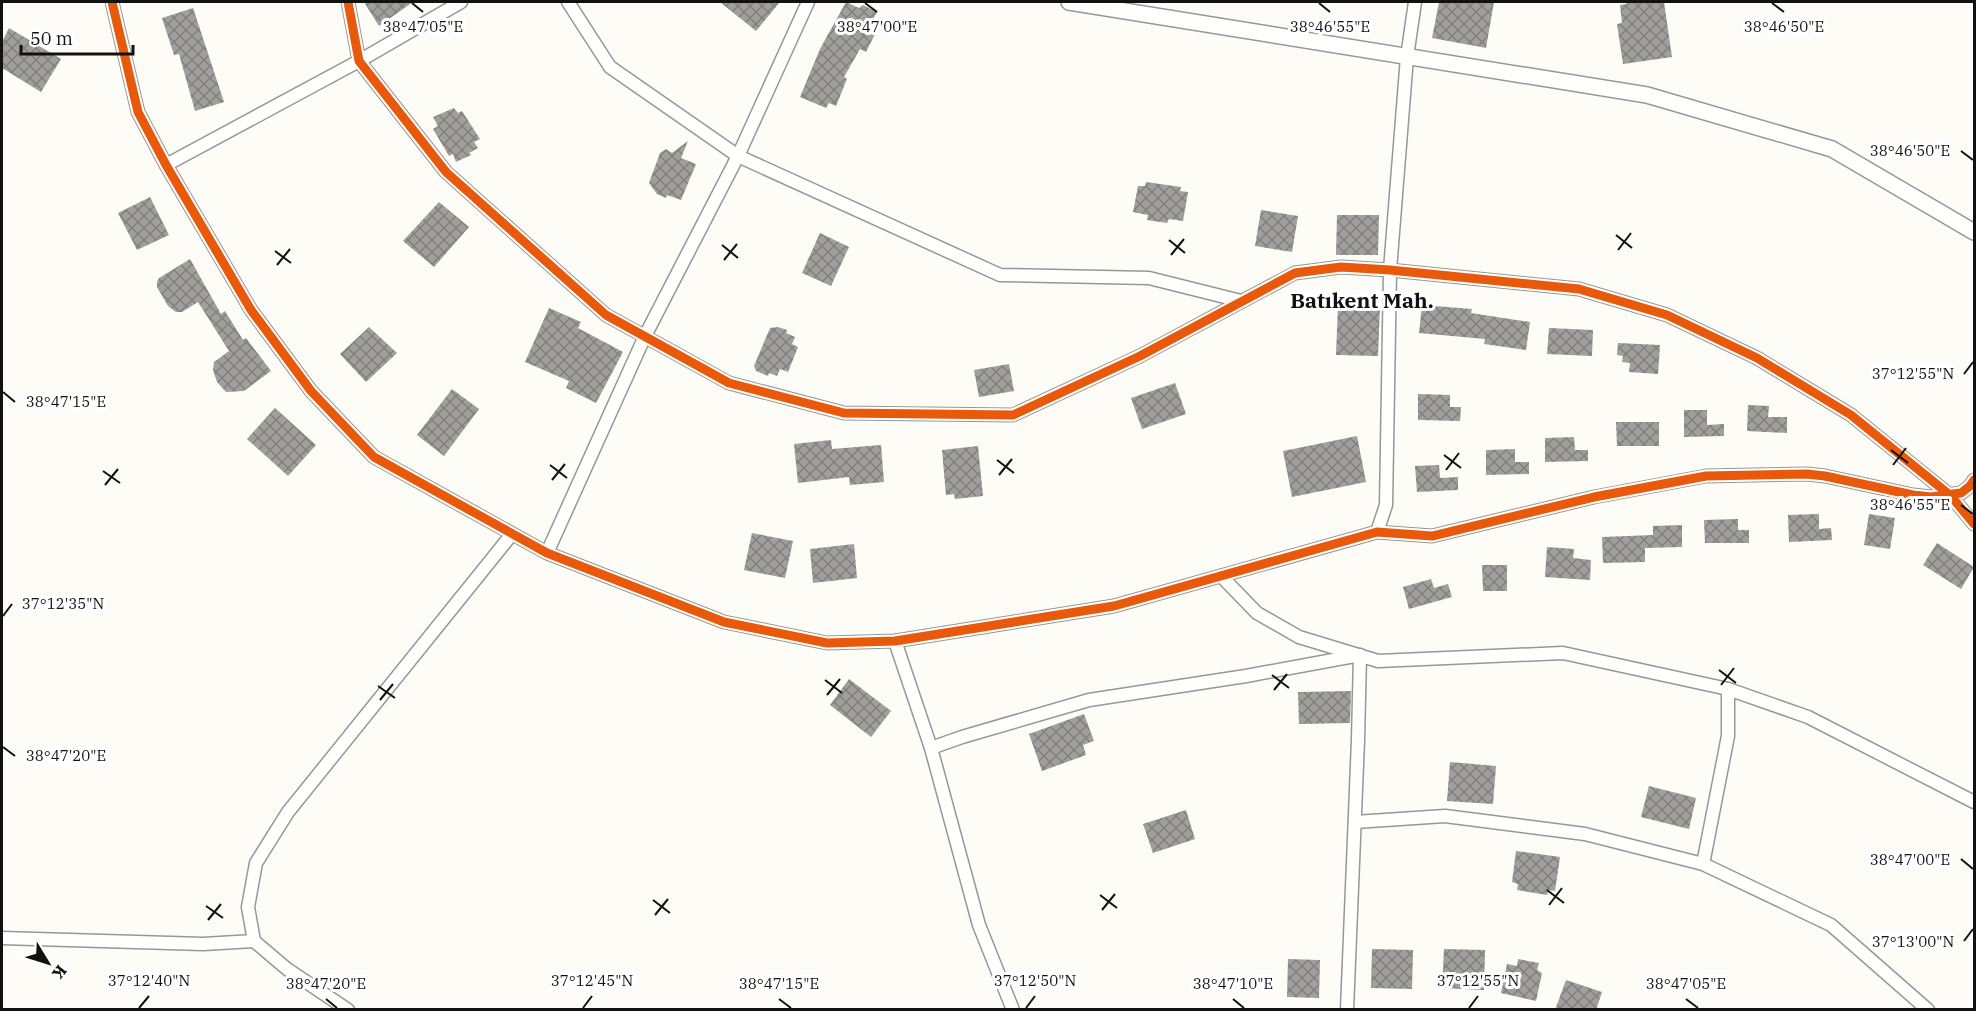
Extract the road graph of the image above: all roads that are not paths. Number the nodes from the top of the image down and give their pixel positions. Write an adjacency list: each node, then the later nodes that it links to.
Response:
1 (112, 2): 11 (street)
2 (348, 2): 9 (street)
3 (461, 2): 9 (street)
4 (567, 2): 10 (street)
5 (808, 2): 10 (street)
6 (1069, 2): 8 (street)
7 (1415, 2): 8 (street)
8 (1407, 57): 12 (street); 13 (street)
9 (358, 61): 11 (street); 15 (street)
10 (738, 156): 14 (street); 15 (street)
11 (166, 165): 20 (street)
12 (1974, 232)
13 (1390, 270): 14 (street); 17 (street); 19 (street)
14 (1241, 301): 15 (street)
15 (645, 336): 21 (street)
16 (1974, 480): 17 (street)
17 (1951, 496): 18 (street); 19 (street)
18 (1974, 525)
19 (1377, 532): 22 (street)
20 (512, 534): 21 (street); 31 (street)
21 (547, 553): 23 (street)
22 (1221, 576): 23 (street); 24 (street)
23 (895, 641): 26 (street)
24 (1360, 656): 25 (street); 26 (street); 28 (street)
25 (1728, 689): 27 (street); 29 (street)
26 (931, 748): 33 (street)
27 (1974, 802)
28 (1355, 822): 29 (street); 34 (street)
29 (1703, 864): 35 (street)
30 (2, 938): 31 (street)
31 (254, 941): 32 (street)
32 (348, 1010)
33 (1013, 1010)
34 (1347, 1010)
35 (1928, 1010)

